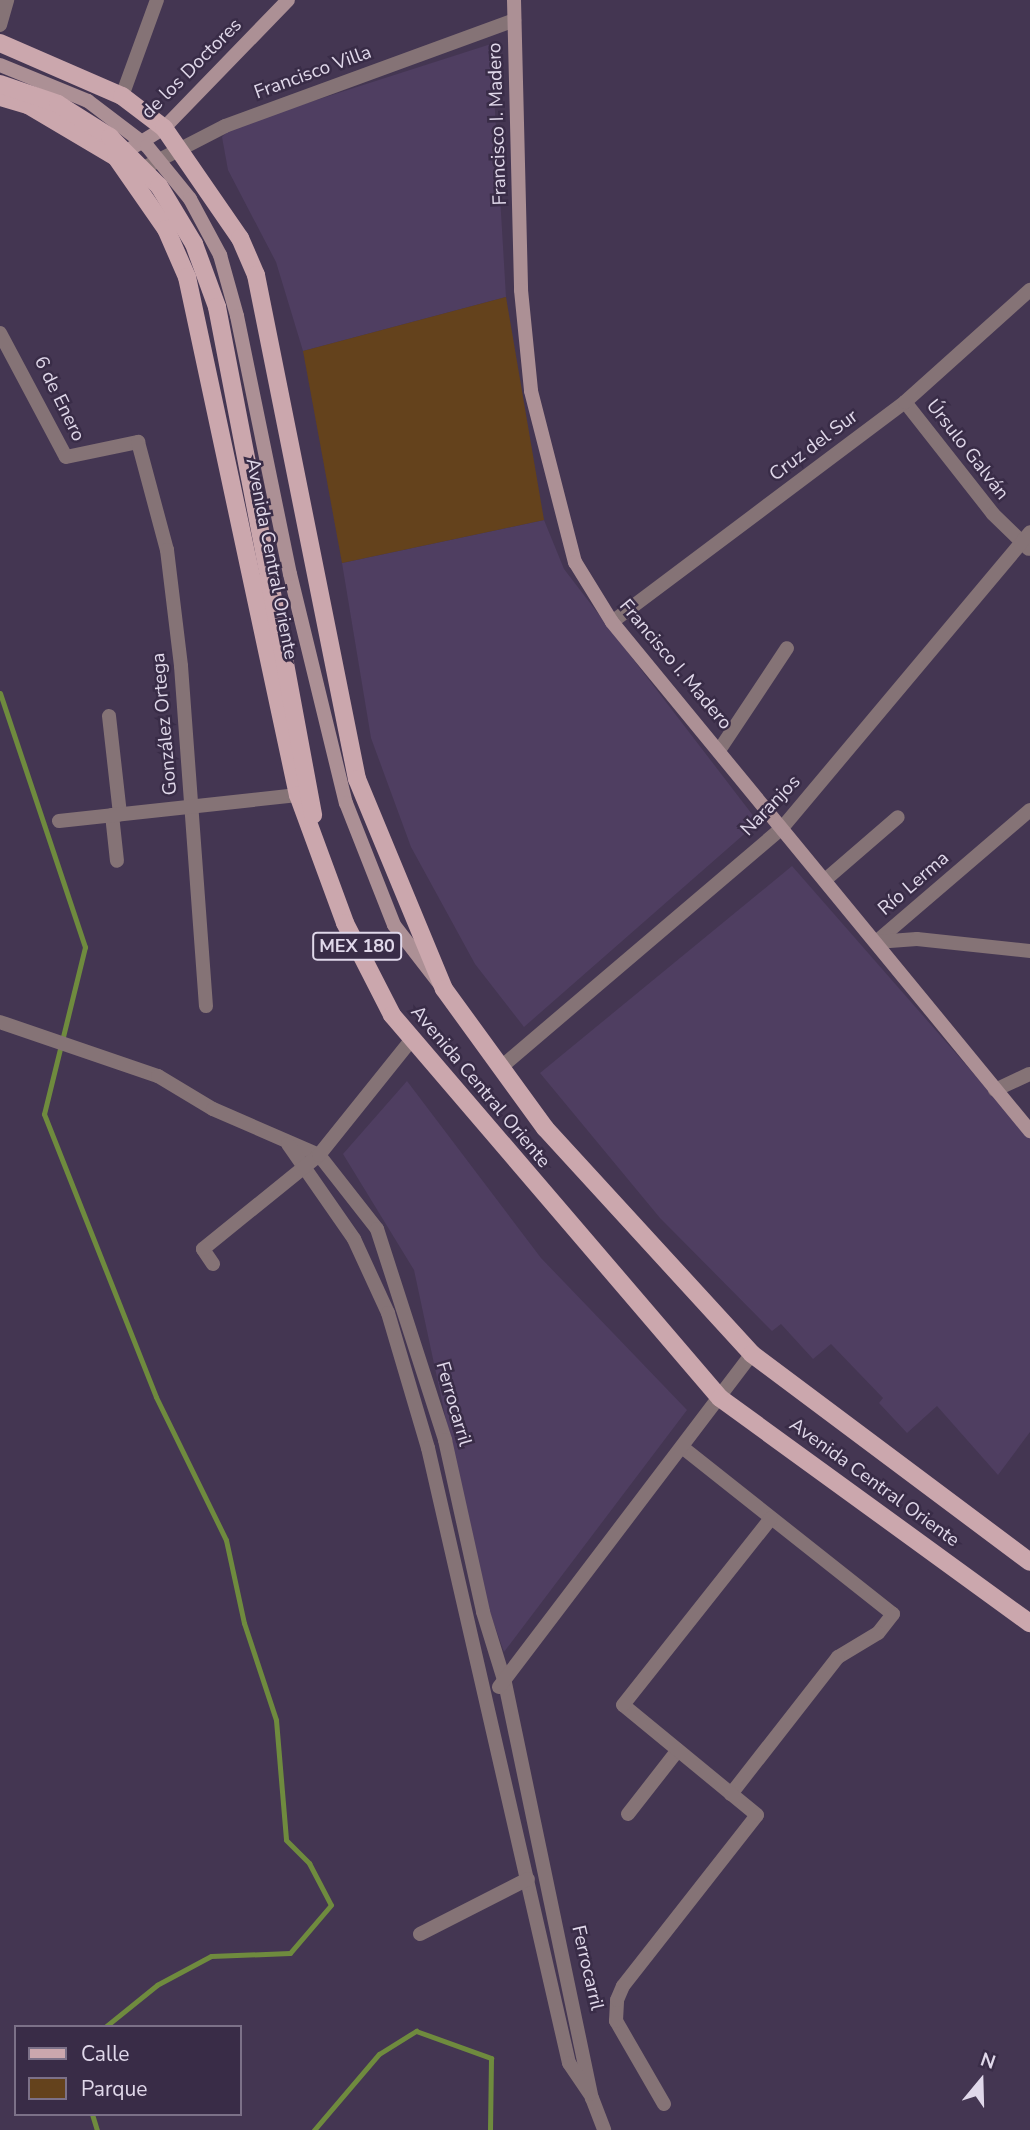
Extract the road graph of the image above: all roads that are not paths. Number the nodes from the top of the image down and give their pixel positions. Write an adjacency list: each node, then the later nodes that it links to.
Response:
1 (7, 0): 6 (street)
2 (157, 0): 10 (street)
3 (288, 0): 12 (street, de los Doctores)
4 (514, 0): 5 (street, Francisco I. Madero)
5 (514, 20): 13 (street, Francisco Villa); 21 (street, Francisco I. Madero)
6 (0, 25)
7 (0, 43): 10 (main road, Avenida Central Oriente / MEX 180)
8 (0, 65): 37 (street, bridge)
9 (0, 84): 32 (main road, bridge)
10 (122, 96): 12 (main road, Avenida Central Oriente / MEX 180)
11 (0, 97): 14 (main road, Avenida Central Oriente / MEX 180)
12 (164, 128): 13 (main road, Avenida Central Oriente / MEX 180); 14 (street, de los Doctores)
13 (181, 147): 15 (street, Francisco Villa); 37 (main road, Avenida Central Oriente / MEX 180)
14 (116, 157): 15 (main road, Avenida Central Oriente / MEX 180)
15 (130, 176): 25 (main road, Avenida Central Oriente / MEX 180)
16 (1030, 290): 18 (street, Cruz del Sur)
17 (0, 333): 19 (street, 6 de Enero)
18 (905, 402): 20 (street, Úrsulo Galván); 21 (street, Cruz del Sur)
19 (138, 442): 26 (street, González Ortega)
20 (1027, 542): 31 (street, Naranjos)
21 (612, 622): 24 (street, Francisco I. Madero)
22 (787, 648): 24 (street)
23 (110, 716): 28 (street)
24 (720, 749): 31 (street, Francisco I. Madero)
25 (298, 796): 26 (street); 32 (main road, Avenida Central Oriente / MEX 180)
26 (191, 807): 28 (street); 38 (street, González Ortega)
27 (1030, 810): 35 (street, Río Lerma)
28 (116, 815): 30 (street); 33 (street)
29 (898, 817): 34 (street)
30 (59, 821)
31 (782, 828): 34 (street, Francisco I. Madero); 41 (street, Naranjos)
32 (315, 837): 40 (main road, Avenida Central Oriente / MEX 180)
33 (117, 861)
34 (825, 880): 35 (street, Francisco I. Madero)
35 (876, 942): 36 (street, Río Lerma); 43 (street, Francisco I. Madero)
36 (1030, 951)
37 (444, 989): 41 (main road, Avenida Central Oriente / MEX 180)
38 (206, 1006)
39 (0, 1022): 45 (street)
40 (411, 1041): 46 (street); 50 (main road, Avenida Central Oriente / MEX 180)
41 (500, 1068): 49 (main road, Avenida Central Oriente / MEX 180)
42 (1030, 1074): 43 (street)
43 (995, 1090): 44 (street, Francisco I. Madero)
44 (1030, 1131)
45 (288, 1144): 46 (street); 47 (street, Ferrocarril)
46 (319, 1155): 47 (street); 55 (street, Ferrocarril)
47 (303, 1169): 48 (street); 56 (street, Ferrocarril)
48 (213, 1264)
49 (752, 1354): 50 (street); 53 (main road, Avenida Central Oriente / MEX 180)
50 (720, 1398): 51 (street); 54 (main road, Avenida Central Oriente / MEX 180)
51 (682, 1447): 52 (street); 55 (street)
52 (771, 1518): 57 (street); 58 (street)
53 (1030, 1562)
54 (1030, 1623)
55 (505, 1683): 56 (street); 62 (street, Ferrocarril)
56 (486, 1695): 60 (street, Ferrocarril)
57 (678, 1750): 58 (street); 59 (street)
58 (731, 1794): 63 (street)
59 (628, 1814)
60 (528, 1879): 61 (street); 62 (street, Ferrocarril)
61 (420, 1934)
62 (592, 2098): 64 (street, Ferrocarril)
63 (664, 2104)
64 (604, 2130)

